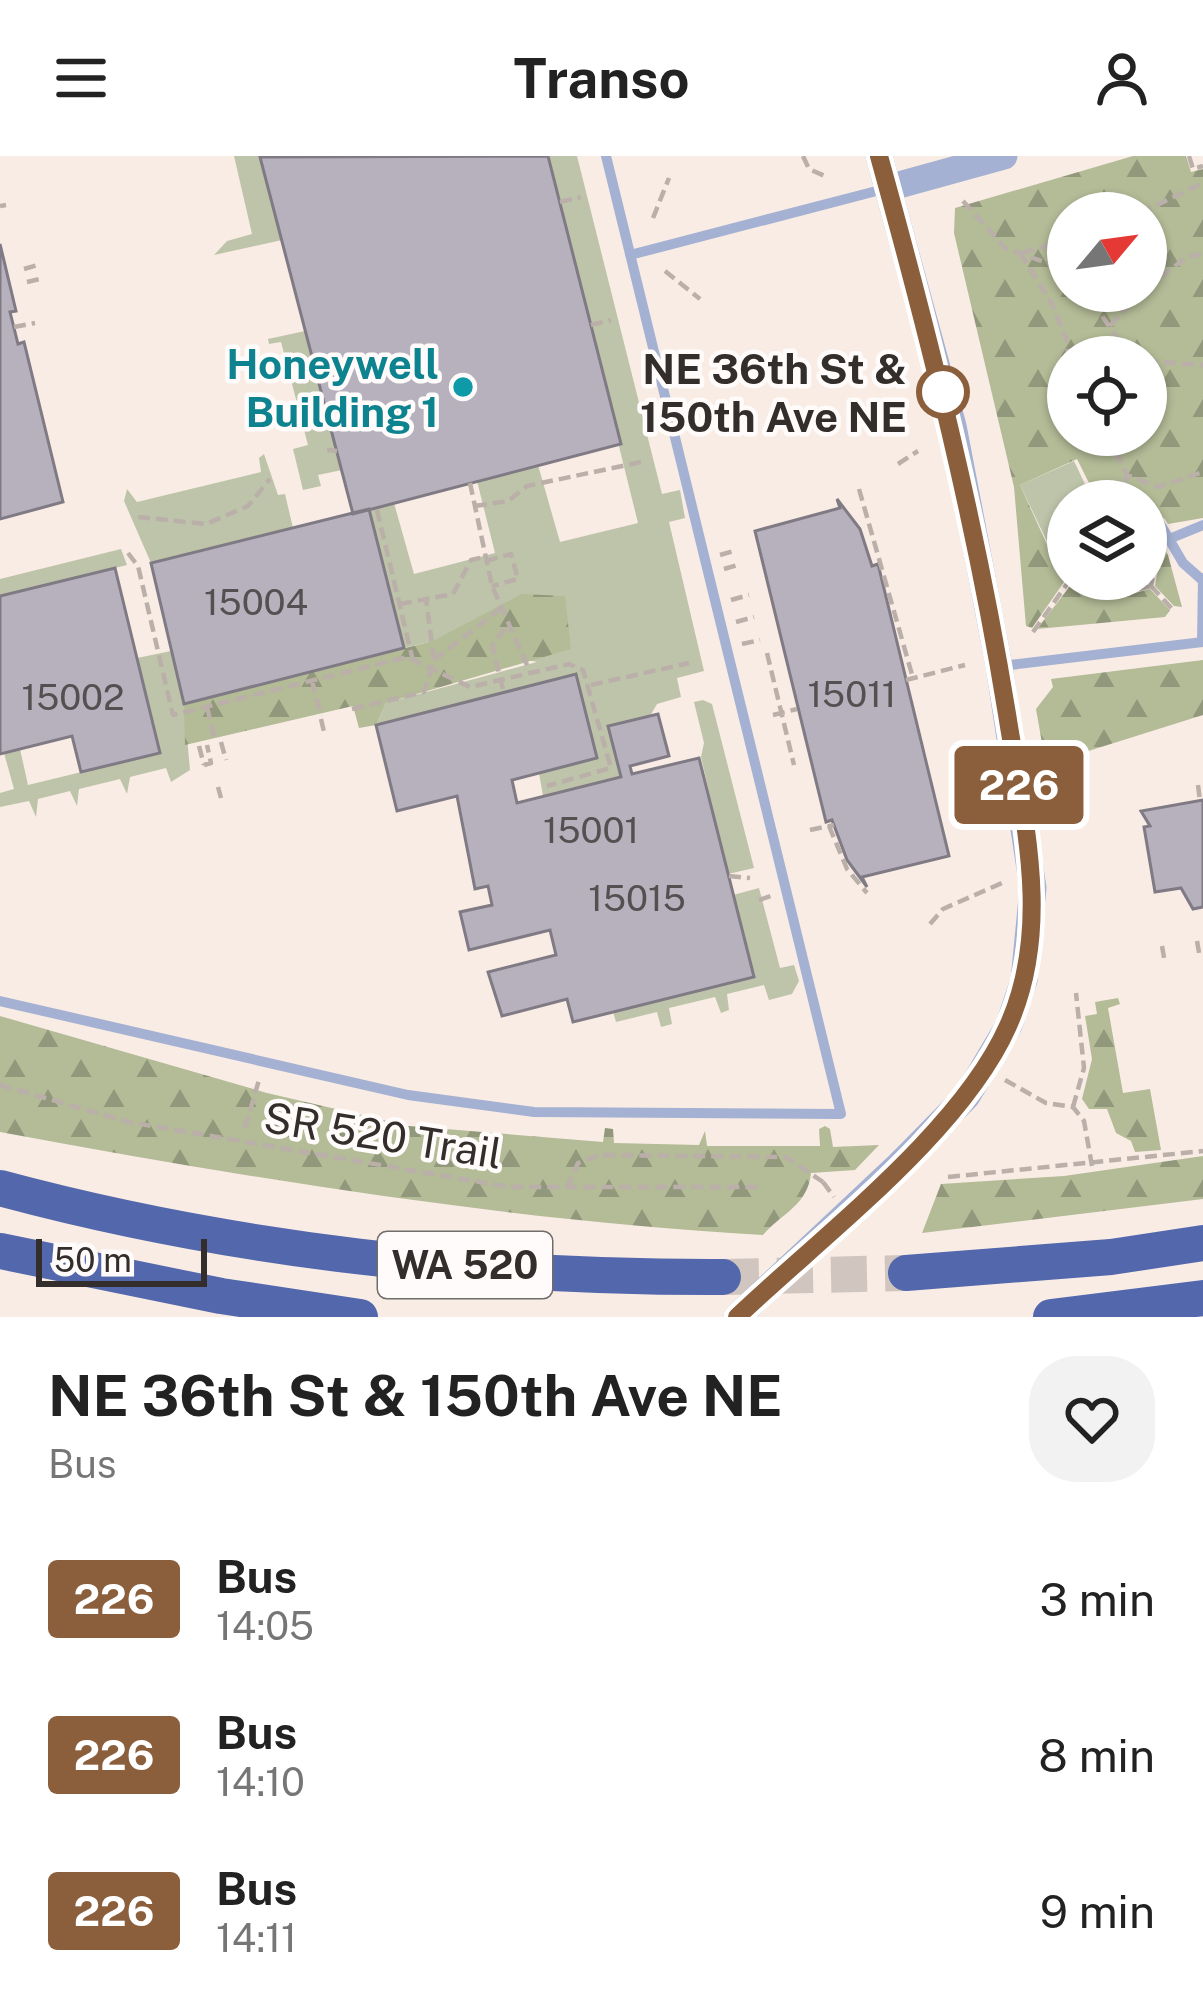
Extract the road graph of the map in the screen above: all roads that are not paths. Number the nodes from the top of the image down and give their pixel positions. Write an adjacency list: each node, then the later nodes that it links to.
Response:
1 (606, 156): 5 (lane)
2 (879, 156): 4 (street)
3 (1004, 156): 4 (street)
4 (888, 188): 5 (lane); 11 (street)
5 (630, 255): 12 (lane)
6 (1203, 525): 8 (lane)
7 (1167, 536): 8 (lane)
8 (1169, 539): 9 (lane)
9 (1202, 578): 10 (lane)
10 (1202, 642): 11 (lane)
11 (999, 666): 24 (street, bridge)
12 (0, 1001)
13 (0, 1162): 15 (highway)
14 (0, 1188): 15 (highway, WA 520)
15 (209, 1232): 21 (highway, WA 520)
16 (1203, 1234): 19 (highway)
17 (1203, 1244): 19 (highway)
18 (0, 1250): 23 (highway, WA 520)
19 (1112, 1257): 20 (highway)
20 (906, 1273)
21 (723, 1277)
22 (1203, 1298): 25 (highway)
23 (359, 1317)
24 (737, 1317)
25 (1051, 1317)

